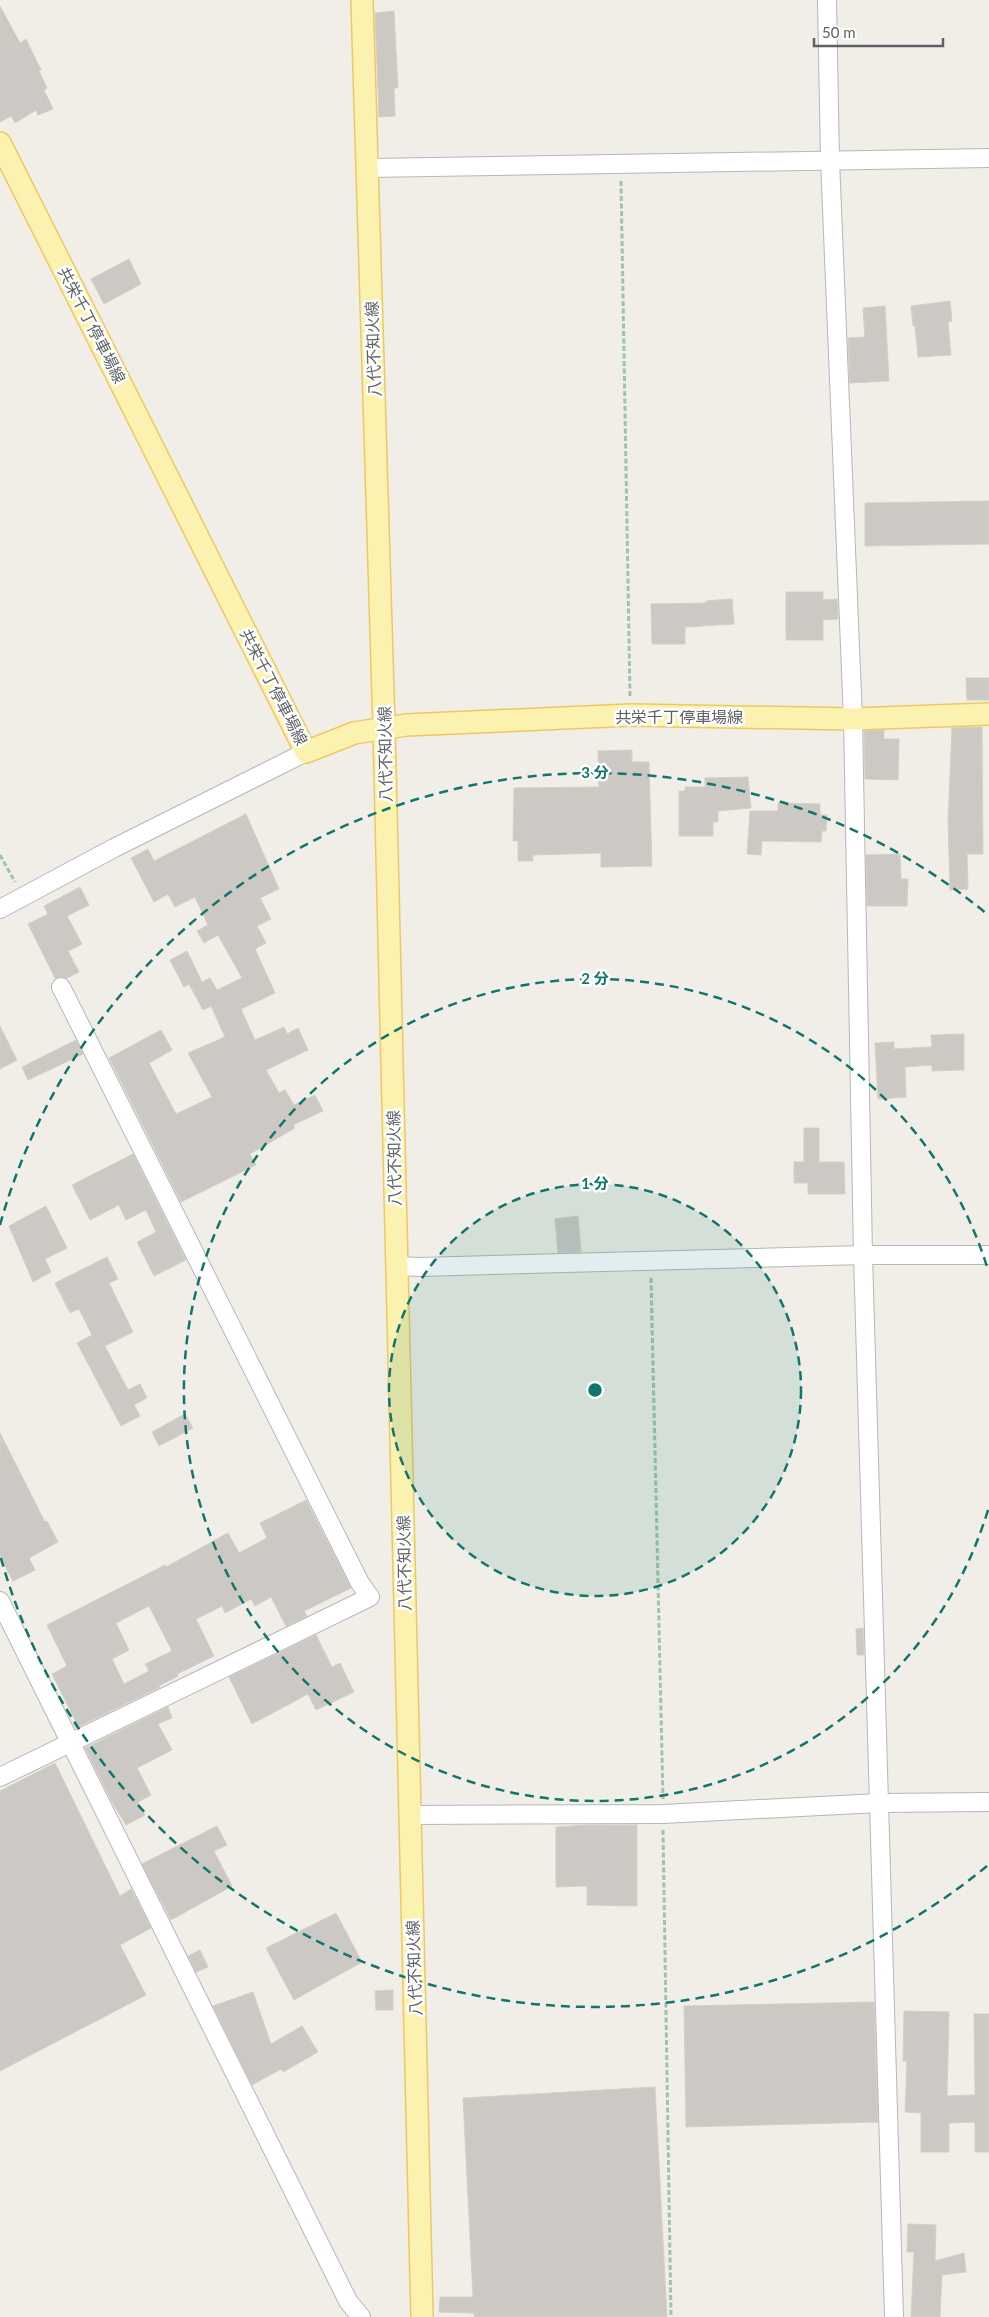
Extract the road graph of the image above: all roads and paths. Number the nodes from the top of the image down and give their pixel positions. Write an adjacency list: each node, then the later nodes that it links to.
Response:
1 (362, 0): 7 (main road, 八代不知火線)
2 (827, 0): 5 (street)
3 (0, 142): 12 (main road, 共栄千丁停車場線)
4 (989, 158): 5 (street)
5 (830, 160): 6 (street); 10 (street)
6 (621, 164): 7 (street); 9 (path)
7 (368, 168): 11 (main road, 八代不知火線)
8 (989, 714): 10 (main road, 共栄千丁停車場線)
9 (631, 715): 10 (main road, 共栄千丁停車場線); 11 (main road, 共栄千丁停車場線)
10 (853, 719): 17 (street)
11 (384, 728): 12 (main road, 共栄千丁停車場線); 20 (main road, 八代不知火線)
12 (306, 752): 14 (street)
13 (0, 855): 14 (path)
14 (24, 897): 15 (street)
15 (0, 910)
16 (61, 986): 22 (street)
17 (864, 1254): 18 (street); 19 (street); 25 (street)
18 (989, 1255)
19 (651, 1261): 20 (street); 26 (path)
20 (397, 1266): 27 (main road, 八代不知火線)
21 (0, 1601): 22 (street)
22 (71, 1743): 23 (street); 28 (street)
23 (0, 1777)
24 (989, 1802): 25 (street)
25 (879, 1803): 26 (street); 31 (street)
26 (663, 1814): 27 (street); 30 (path)
27 (410, 1815): 29 (main road, 八代不知火線)
28 (361, 2317)
29 (422, 2317)
30 (671, 2317)
31 (894, 2317)

